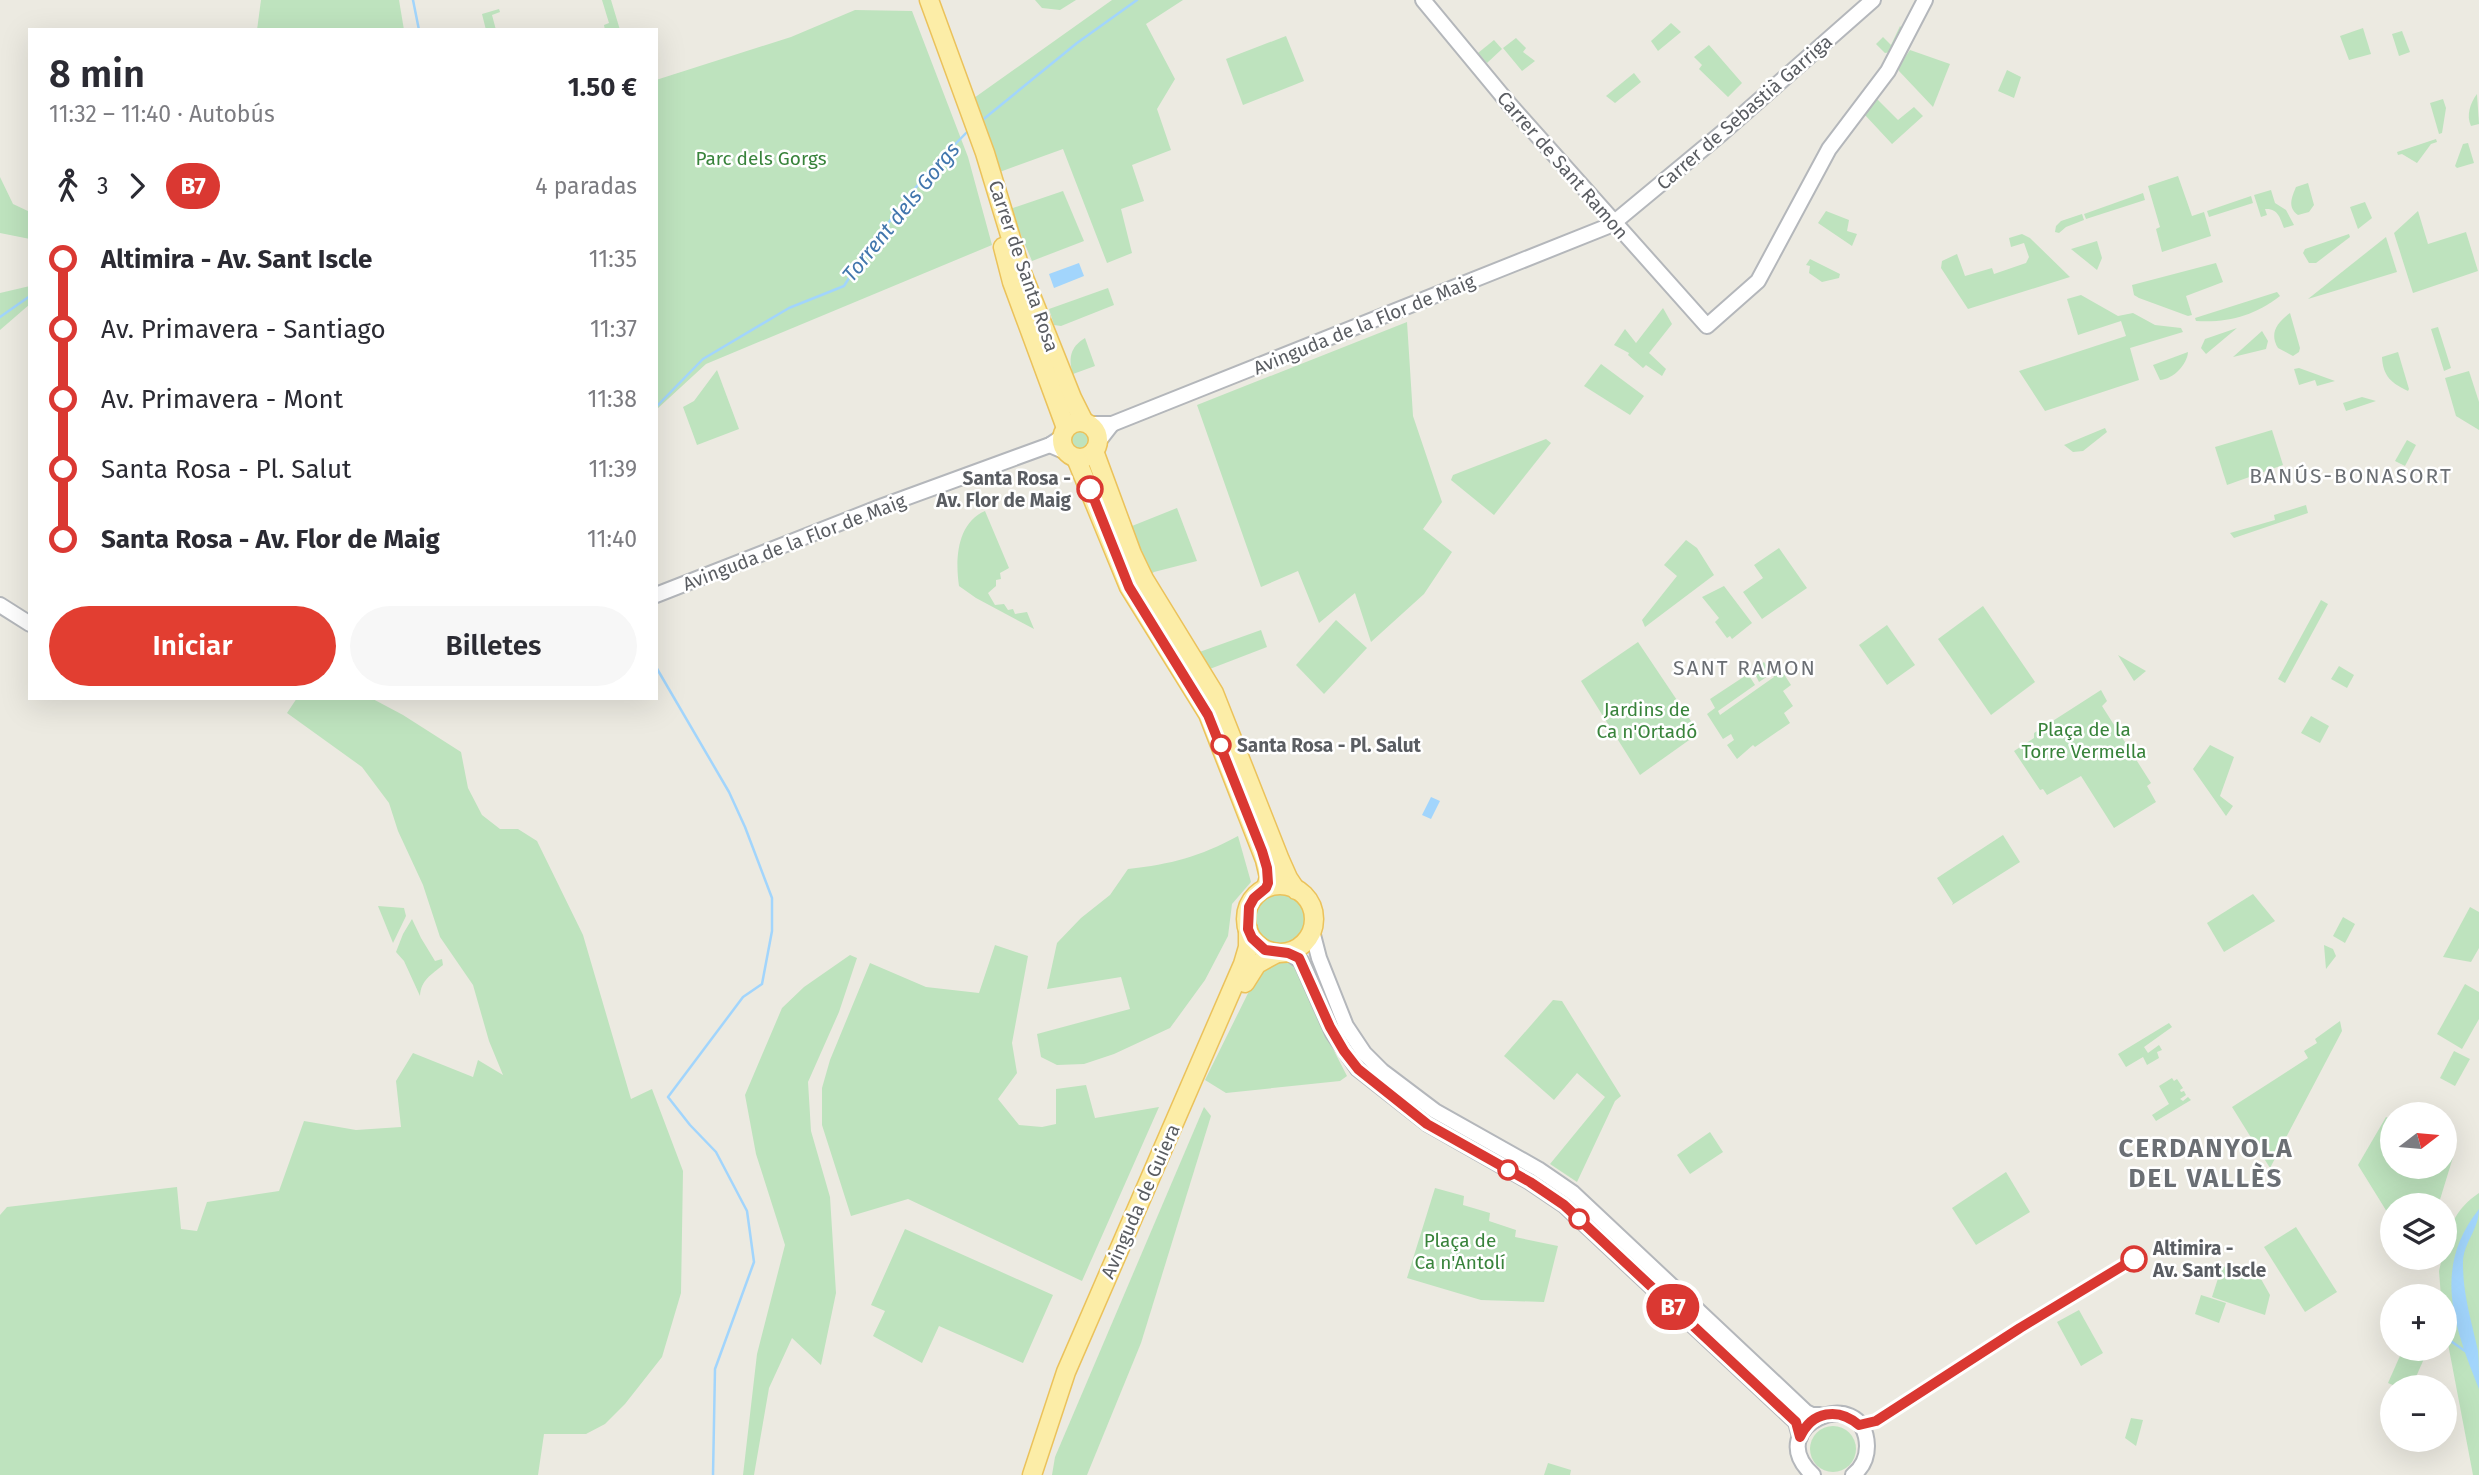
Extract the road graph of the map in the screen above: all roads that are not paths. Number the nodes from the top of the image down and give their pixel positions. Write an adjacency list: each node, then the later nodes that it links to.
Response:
1 (1423, 0): 6 (street, Carrer de Sant Ramon)
2 (1873, 0): 6 (street, Carrer de Sebastià Garriga)
3 (1925, 0): 6 (street, Carrer de Sant Ramon)
4 (928, 4): 5 (main road)
5 (989, 167): 7 (main road, Carrer de Santa Rosa); 9 (main road, Carrer de Santa Rosa)
6 (1615, 222): 8 (street, Avinguda de la Flor de Maig)
7 (1086, 423): 8 (street); 9 (main road); 10 (main road)
8 (1112, 424): 10 (street)
9 (1064, 444): 10 (main road); 11 (street, Avinguda de la Flor de Maig); 17 (main road, Carrer de Santa Rosa)
10 (1096, 447): 16 (main road)
11 (658, 593)
12 (0, 605): 14 (street)
13 (0, 613): 15 (street)
14 (28, 623)
15 (28, 631)
16 (1214, 693): 17 (main road); 18 (main road)
17 (1226, 755): 18 (main road); 19 (main road, Carrer de Santa Rosa)
18 (1252, 788): 20 (main road)
19 (1266, 888): 20 (main road); 21 (main road)
20 (1296, 890): 22 (main road)
21 (1248, 929): 23 (main road); 27 (main road, Avinguda de Guiera)
22 (1312, 931): 23 (main road); 24 (street)
23 (1282, 953): 25 (street); 28 (main road, Avinguda de Guiera)
24 (1820, 1415): 25 (street); 26 (street)
25 (1800, 1437): 29 (street)
26 (1867, 1452): 30 (street); 31 (street)
27 (1032, 1475)
28 (1043, 1475)
29 (1813, 1475)
30 (1853, 1475)
31 (1872, 1475)

